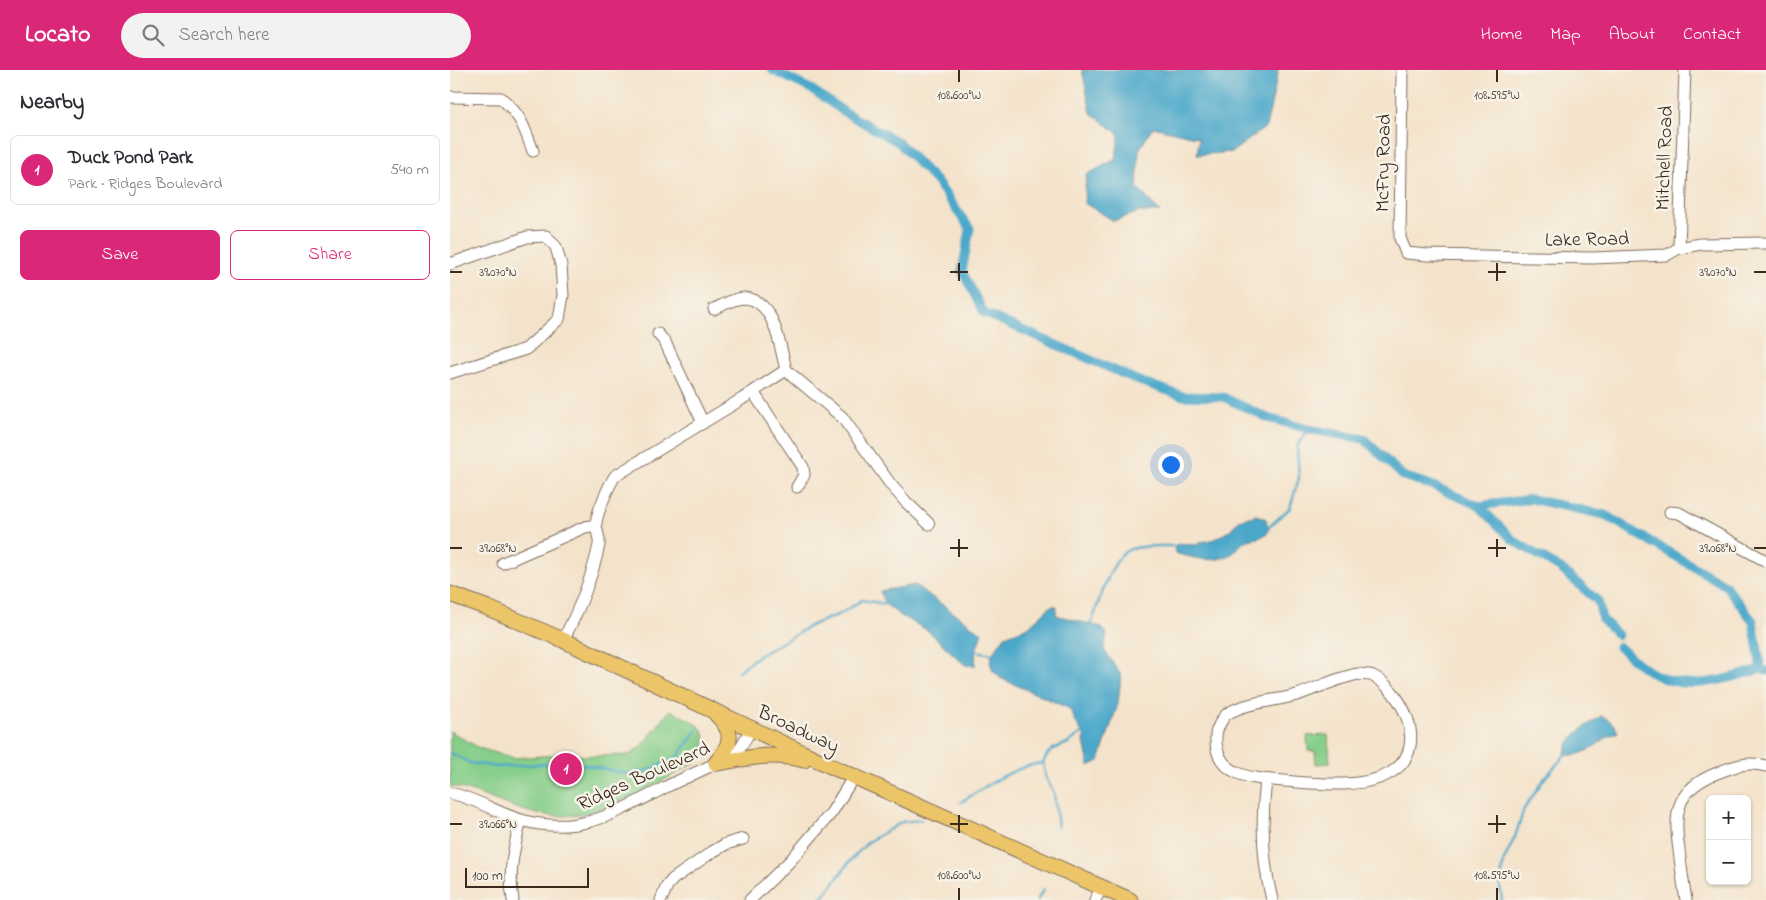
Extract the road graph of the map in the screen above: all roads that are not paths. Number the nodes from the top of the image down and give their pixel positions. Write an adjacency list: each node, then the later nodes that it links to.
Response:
1 (1685, 70): 6 (street, Mitchell Road)
2 (1402, 72): 7 (street, McFry Road)
3 (450, 97): 4 (street)
4 (533, 150)
5 (1766, 243): 6 (street, Lake Road)
6 (1680, 248): 7 (street, Lake Road)
7 (1406, 253)
8 (450, 264): 12 (street)
9 (714, 309): 11 (street)
10 (658, 334): 14 (street)
11 (786, 370): 13 (street); 17 (street)
12 (450, 373)
13 (753, 392): 14 (street); 15 (street)
14 (703, 423): 18 (street)
15 (797, 487)
16 (1670, 512): 19 (street)
17 (929, 524)
18 (596, 525): 20 (street); 22 (street)
19 (1766, 561)
20 (503, 563)
21 (450, 594): 22 (main road, Broadway)
22 (562, 640): 23 (main road, Broadway)
23 (704, 706): 24 (main road, Broadway); 25 (main road)
24 (752, 728): 25 (street, Ridges Boulevard); 27 (main road, Broadway)
25 (716, 763): 27 (main road); 31 (street, Ridges Boulevard)
26 (1764, 765): 39 (street)
27 (835, 768): 28 (main road, Broadway)
28 (854, 776): 33 (main road, Broadway); 36 (street)
29 (1266, 780): 29 (street); 38 (street)
30 (450, 793): 31 (street, Ridges Boulevard)
31 (521, 820): 34 (street)
32 (743, 839): 35 (street)
33 (1098, 894): 37 (main road, Broadway)
34 (513, 900)
35 (661, 900)
36 (750, 900)
37 (1130, 900)
38 (1272, 900)
39 (1686, 900)

